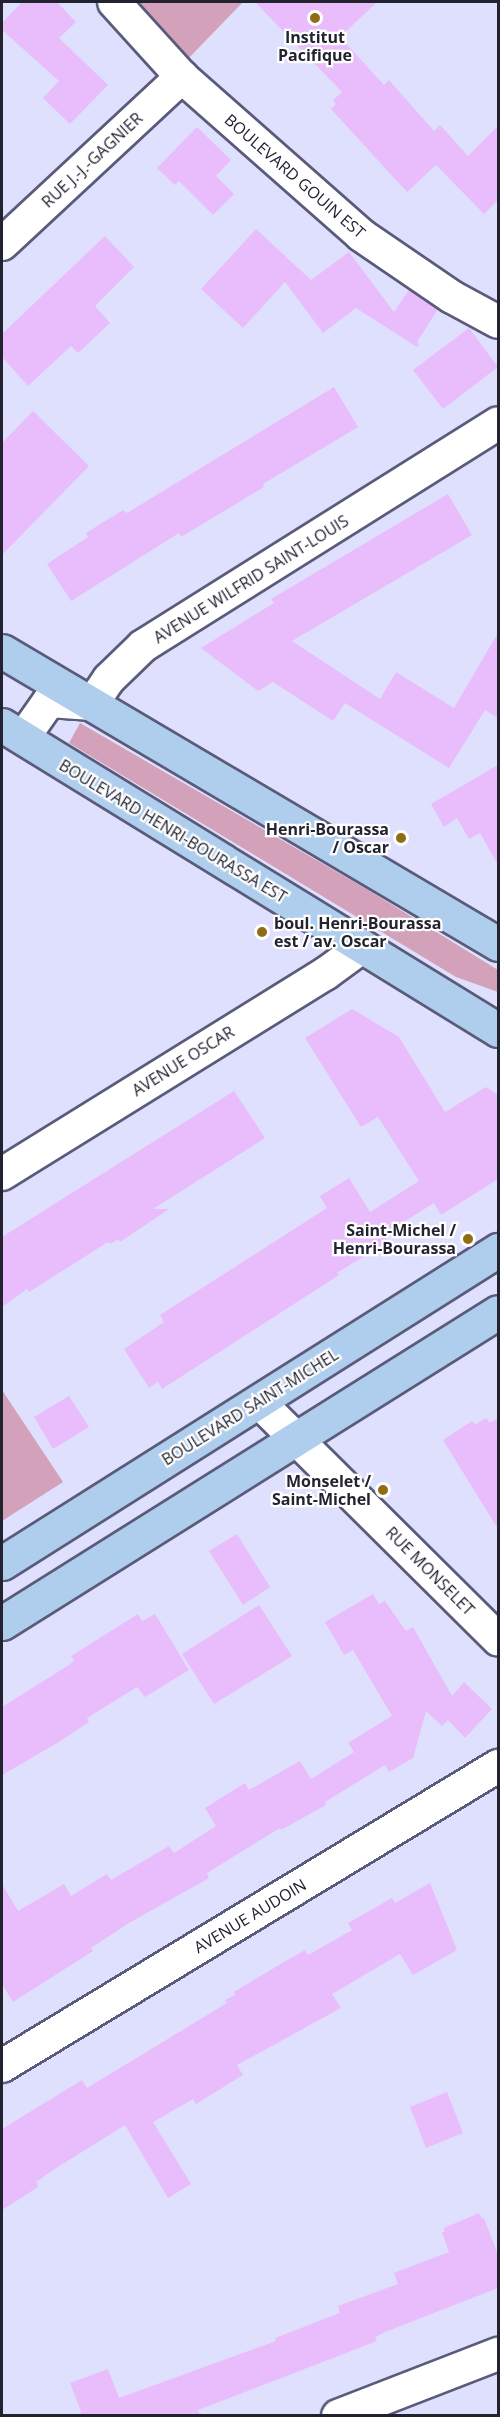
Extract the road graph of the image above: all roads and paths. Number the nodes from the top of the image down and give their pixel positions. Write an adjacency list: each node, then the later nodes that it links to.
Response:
1 (114, 2): 2 (street, BOULEVARD GOUIN EST)
2 (182, 77): 3 (street, RUE J.-J.-GAGNIER); 4 (street, BOULEVARD GOUIN EST)
3 (2, 244)
4 (498, 322)
5 (498, 423): 7 (street, AVENUE WILFRID SAINT-LOUIS)
6 (2, 651): 7 (main road)
7 (92, 704): 8 (street); 9 (main road)
8 (12, 731): 10 (main road, BOULEVARD HENRI-BOURASSA EST)
9 (498, 942)
10 (363, 946): 11 (main road, BOULEVARD HENRI-BOURASSA EST); 12 (street, AVENUE OSCAR)
11 (498, 1030)
12 (2, 1174)
13 (498, 1250): 15 (main road, BOULEVARD SAINT-MICHEL)
14 (498, 1312): 16 (main road)
15 (259, 1402): 16 (street, RUE MONSELET); 17 (main road, BOULEVARD SAINT-MICHEL)
16 (296, 1439): 18 (main road); 19 (street, RUE MONSELET)
17 (2, 1563)
18 (2, 1623)
19 (498, 1639)
20 (498, 1766): 21 (street, AVENUE AUDOIN)
21 (2, 2066)
22 (498, 2354): 23 (street)
23 (338, 2415)

